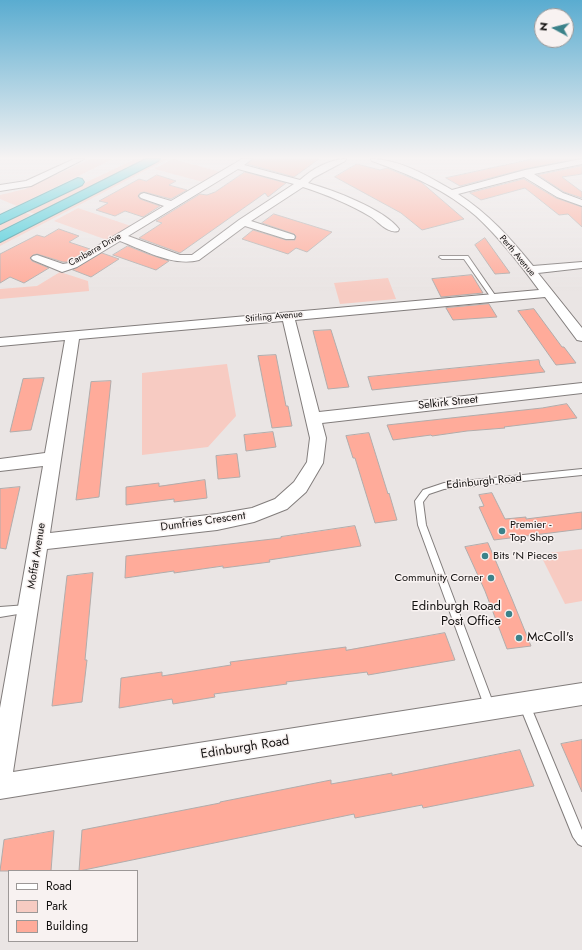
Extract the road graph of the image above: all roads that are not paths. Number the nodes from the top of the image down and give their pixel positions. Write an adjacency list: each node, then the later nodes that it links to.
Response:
1 (34, 203): 9 (highway)
2 (68, 203): 14 (highway)
3 (167, 203): 8 (street)
4 (175, 203): 8 (street, Canberra Drive)
5 (271, 203): 10 (street)
6 (355, 203): 11 (street)
7 (465, 203): 18 (street, Perth Avenue)
8 (172, 205): 12 (street, Canberra Drive)
9 (0, 220)
10 (243, 222): 12 (street); 13 (street)
11 (394, 229)
12 (119, 237): 15 (street, Canberra Drive)
13 (293, 237)
14 (0, 238)
15 (35, 256)
16 (442, 258): 20 (lane)
17 (582, 265): 18 (street)
18 (530, 270): 19 (street, Perth Avenue)
19 (548, 294): 20 (street, Stirling Avenue); 23 (street, Perth Avenue)
20 (494, 298): 21 (street, Stirling Avenue)
21 (288, 316): 22 (street, Stirling Avenue); 26 (street, Dumfries Crescent)
22 (73, 335): 24 (street, Stirling Avenue); 27 (street, Moffat Avenue)
23 (582, 337)
24 (0, 342)
25 (582, 388): 26 (street, Selkirk Street)
26 (314, 418): 30 (street, Dumfries Crescent)
27 (53, 458): 28 (street); 30 (street, Moffat Avenue)
28 (0, 465)
29 (582, 472): 35 (lane, Edinburgh Road)
30 (40, 542): 31 (street, Moffat Avenue)
31 (28, 609): 32 (lane); 36 (street, Moffat Avenue)
32 (0, 612)
33 (582, 694): 34 (street, Edinburgh Road)
34 (524, 704): 35 (street, Edinburgh Road); 38 (lane)
35 (490, 709): 37 (street, Edinburgh Road)
36 (0, 777)
37 (0, 787)
38 (582, 840)

